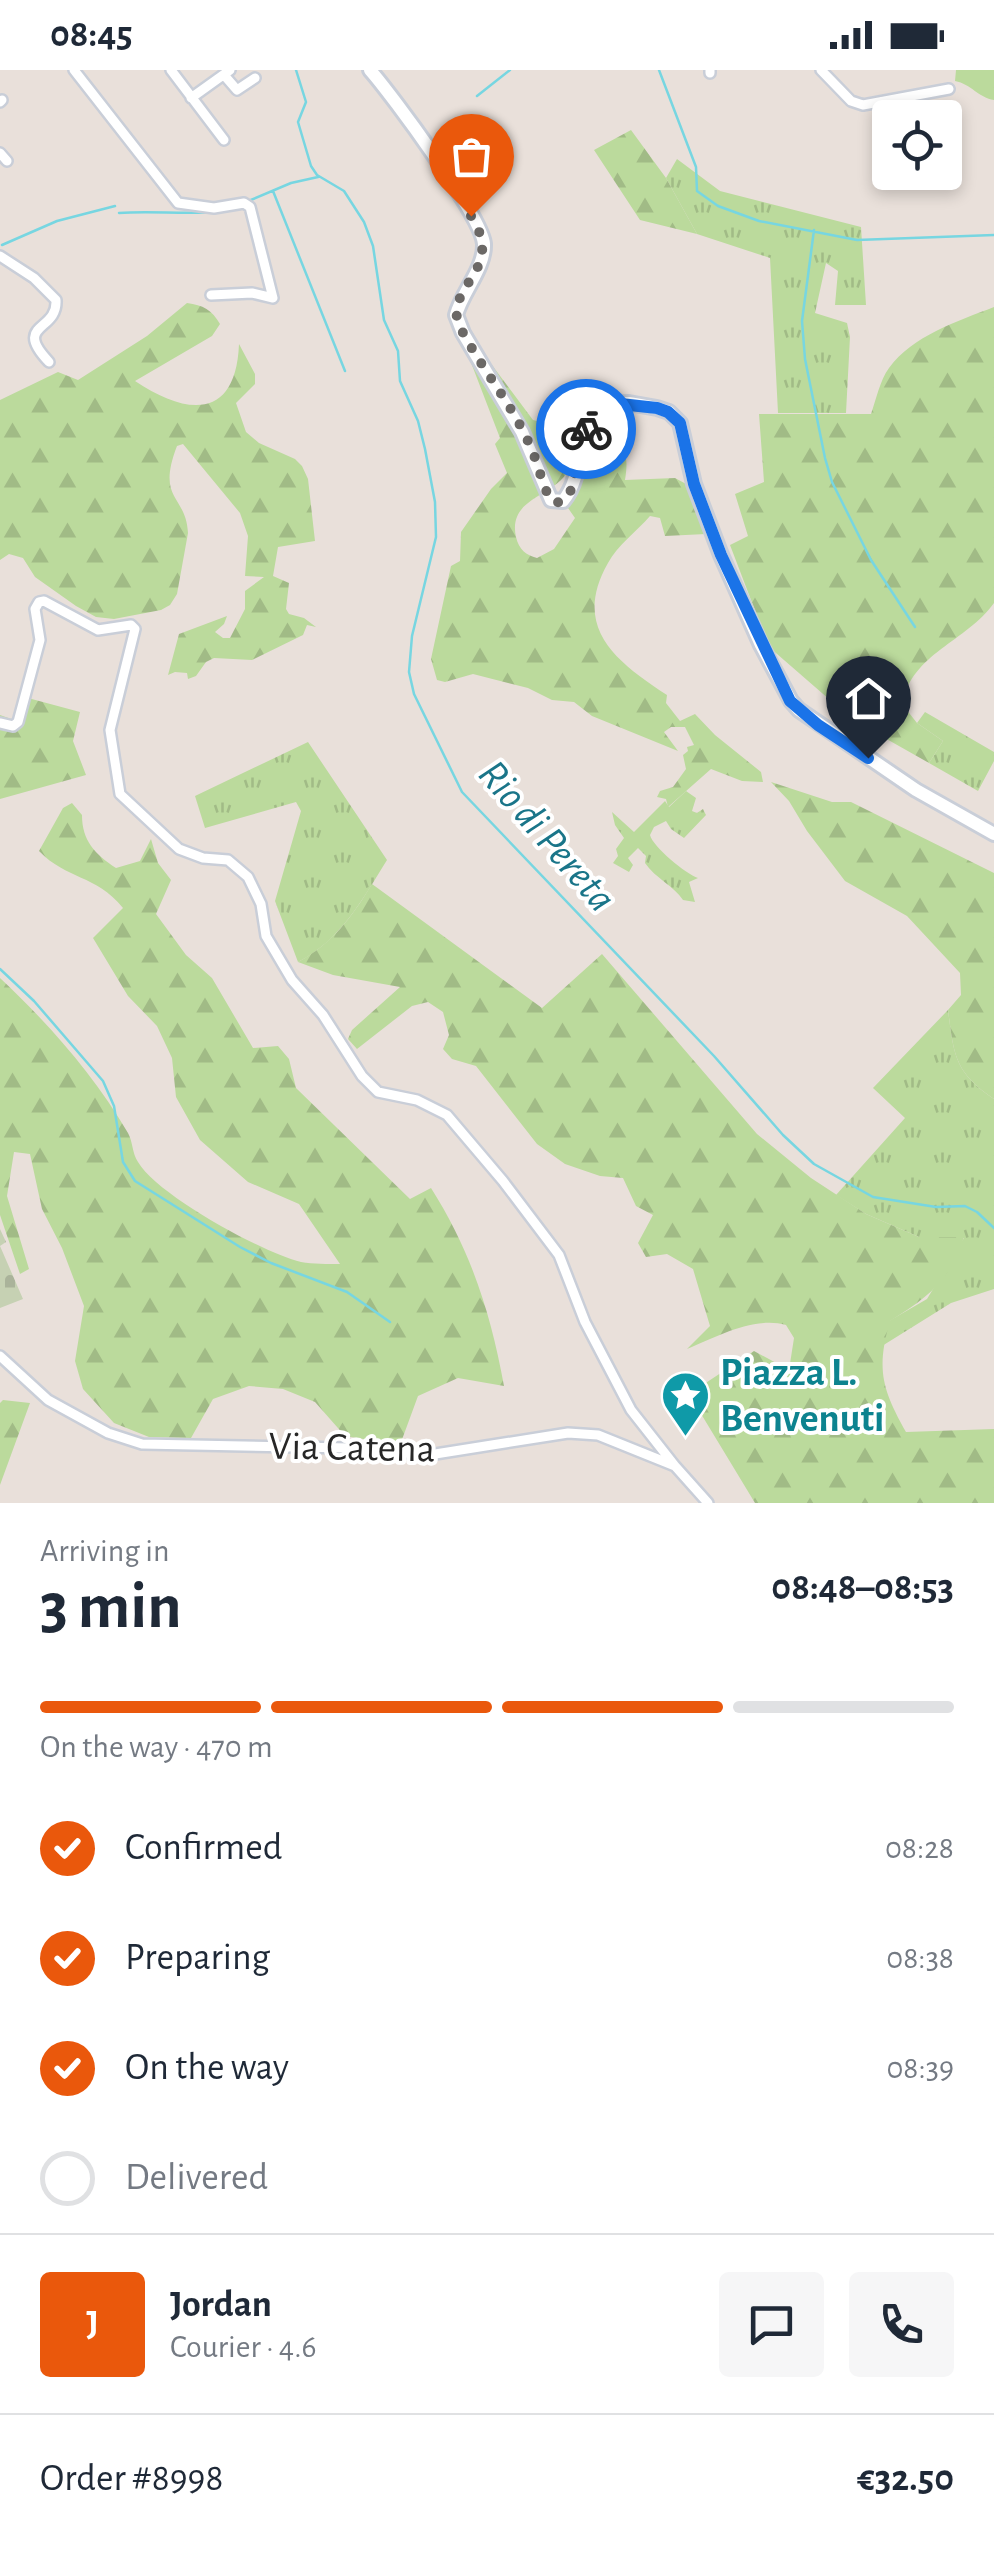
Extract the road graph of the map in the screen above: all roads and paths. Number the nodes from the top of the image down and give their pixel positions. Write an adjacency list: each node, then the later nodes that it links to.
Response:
1 (74, 70): 11 (street)
2 (171, 70): 8 (street)
3 (821, 70): 7 (street)
4 (372, 71): 14 (main road)
5 (227, 72): 6 (street); 8 (street)
6 (255, 78)
7 (949, 88)
8 (192, 98): 9 (street)
9 (224, 140)
10 (0, 256): 12 (street)
11 (211, 295)
12 (49, 362)
13 (0, 722): 16 (street)
14 (994, 834)
15 (2, 1356): 16 (street, Via Catena)
16 (675, 1466): 17 (street, Via Catena)
17 (708, 1503)

